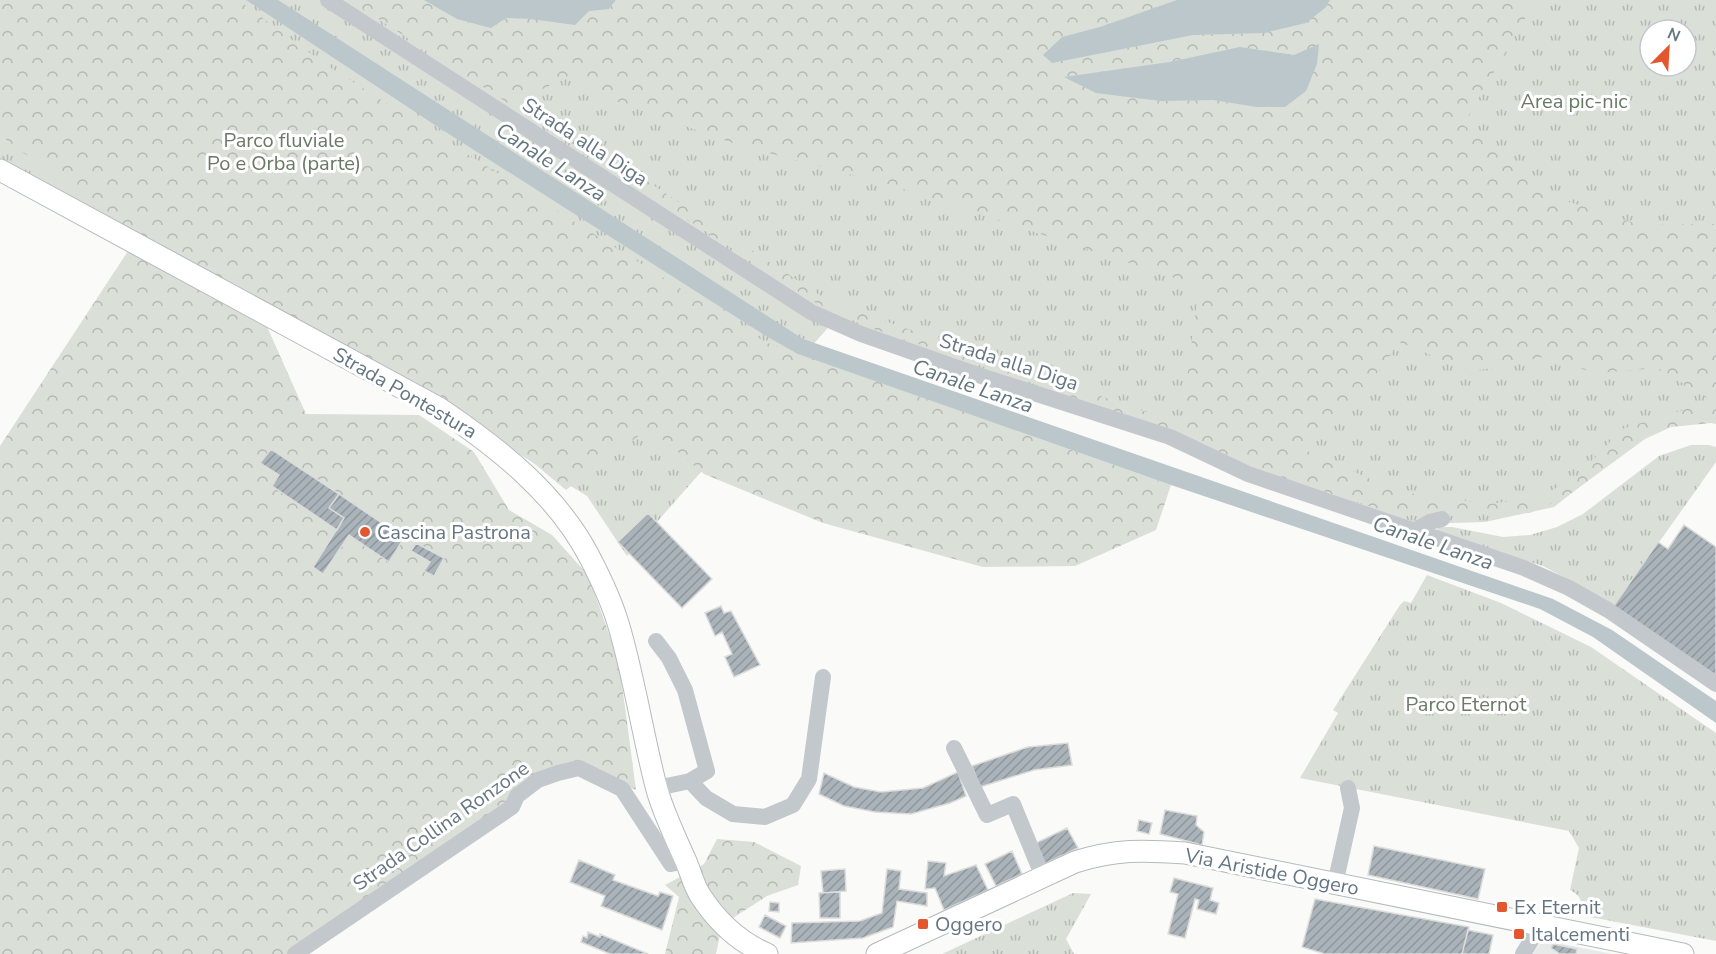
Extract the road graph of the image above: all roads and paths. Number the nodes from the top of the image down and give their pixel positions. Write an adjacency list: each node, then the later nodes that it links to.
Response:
1 (328, 0): 4 (street, Strada alla Diga)
2 (0, 170): 10 (main road, Strada Pontestura)
3 (1442, 519): 4 (street)
4 (1414, 531): 7 (street, Strada alla Diga)
5 (656, 641): 9 (street)
6 (823, 676): 9 (street)
7 (1716, 684)
8 (954, 748): 13 (street)
9 (690, 781): 10 (street)
10 (657, 788): 12 (main road, Strada Pontestura)
11 (1348, 788): 14 (street)
12 (686, 861): 17 (street, Strada Collina Ronzone); 18 (main road)
13 (1043, 877): 14 (main road, Via Aristide Oggero); 16 (main road, Via Aristide Oggero)
14 (1335, 884): 15 (main road, Via Aristide Oggero)
15 (1540, 926): 19 (street); 20 (main road, Via Aristide Oggero)
16 (884, 953)
17 (295, 954)
18 (767, 954)
19 (1523, 954)
20 (1683, 954)

